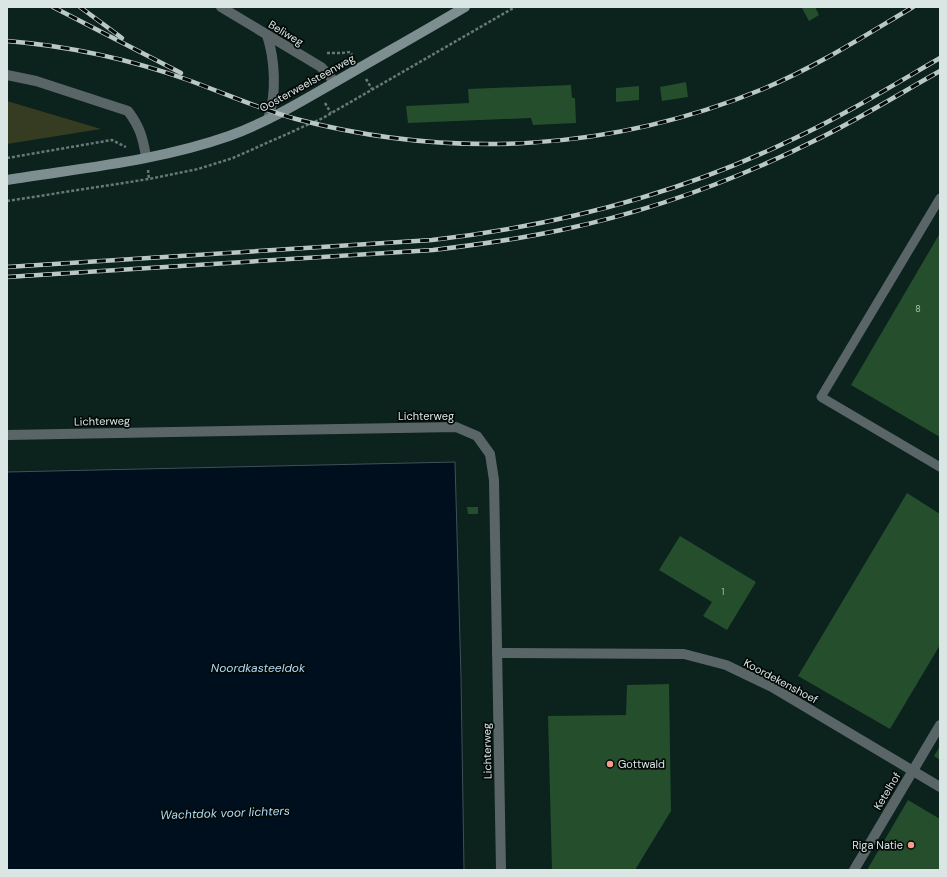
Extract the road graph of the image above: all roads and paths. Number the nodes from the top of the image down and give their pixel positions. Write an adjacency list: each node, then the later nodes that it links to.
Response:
1 (221, 7): 4 (street, Beliweg)
2 (465, 7): 6 (main road, Oosterweelsteenweg)
3 (515, 7): 12 (path)
4 (267, 35): 6 (street, Beliweg); 7 (street)
5 (7, 75): 8 (street)
6 (335, 82): 7 (main road, Oosterweelsteenweg)
7 (268, 119): 8 (main road, Oosterweelsteenweg)
8 (146, 157): 9 (path); 10 (main road, Oosterweelsteenweg)
9 (7, 158)
10 (7, 180)
11 (940, 198): 14 (lane)
12 (7, 201)
13 (7, 435): 15 (street, Lichterweg)
14 (940, 467)
15 (497, 653): 17 (street, Koordekenshoef); 19 (street, Lichterweg)
16 (940, 725): 17 (street, Ketelhof)
17 (913, 771): 18 (street, Koordekenshoef); 20 (street, Ketelhof)
18 (940, 787)
19 (501, 870)
20 (854, 870)

